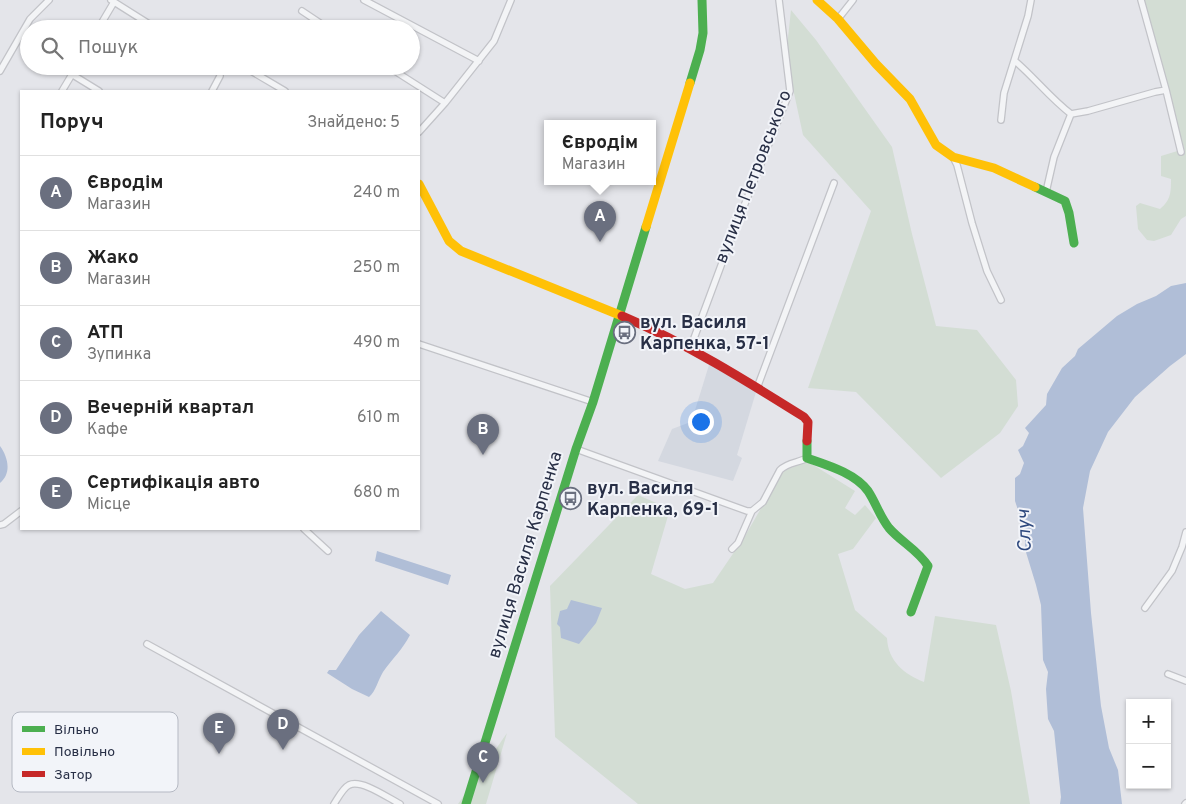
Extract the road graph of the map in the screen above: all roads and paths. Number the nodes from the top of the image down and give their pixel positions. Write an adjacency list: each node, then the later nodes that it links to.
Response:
1 (49, 0): 13 (street)
2 (364, 0): 17 (street)
3 (511, 0): 20 (street)
4 (702, 0): 43 (street, вулиця Василя Карпенка)
5 (779, 0): 45 (street, вулиця Петровського)
6 (817, 0): 12 (street)
7 (852, 0): 12 (street)
8 (1031, 0): 21 (street)
9 (1141, 0): 31 (street)
10 (112, 1): 14 (street); 15 (street)
11 (302, 11): 16 (street)
12 (838, 19): 37 (street)
13 (29, 20)
14 (102, 20)
15 (143, 20)
16 (316, 20)
17 (402, 20)
18 (420, 29): 20 (street)
19 (20, 36): 22 (street)
20 (479, 60): 32 (street)
21 (1015, 61): 33 (street); 34 (street)
22 (0, 71)
23 (72, 75): 27 (street); 28 (street)
24 (220, 75): 29 (street)
25 (258, 75): 30 (street)
26 (402, 75): 32 (street)
27 (63, 90)
28 (97, 90)
29 (213, 90)
30 (283, 90)
31 (1166, 90): 33 (street); 36 (street)
32 (445, 104): 35 (street)
33 (1071, 114): 40 (street)
34 (1001, 120)
35 (420, 131)
36 (1181, 152)
37 (953, 158): 40 (street); 42 (street)
38 (834, 183): 46 (street)
39 (420, 186): 43 (street)
40 (1046, 192): 41 (street)
41 (1074, 243)
42 (1001, 300)
43 (618, 315): 45 (street); 47 (street, вулиця Василя Карпенка)
44 (420, 344): 47 (street)
45 (690, 349): 46 (street)
46 (757, 388): 49 (street)
47 (593, 402): 48 (street, вулиця Василя Карпенка)
48 (576, 449): 50 (street); 65 (street, вулиця Василя Карпенка)
49 (807, 458): 50 (street); 58 (street)
50 (752, 511): 55 (street)
51 (20, 513): 52 (street)
52 (0, 524)
53 (305, 530): 56 (street)
54 (1186, 532): 57 (street)
55 (732, 549)
56 (328, 551)
57 (1145, 608)
58 (911, 612)
59 (147, 644): 64 (street)
60 (1168, 674): 61 (street)
61 (1186, 681)
62 (334, 804): 63 (street)
63 (400, 804)
64 (438, 804)
65 (466, 804)

